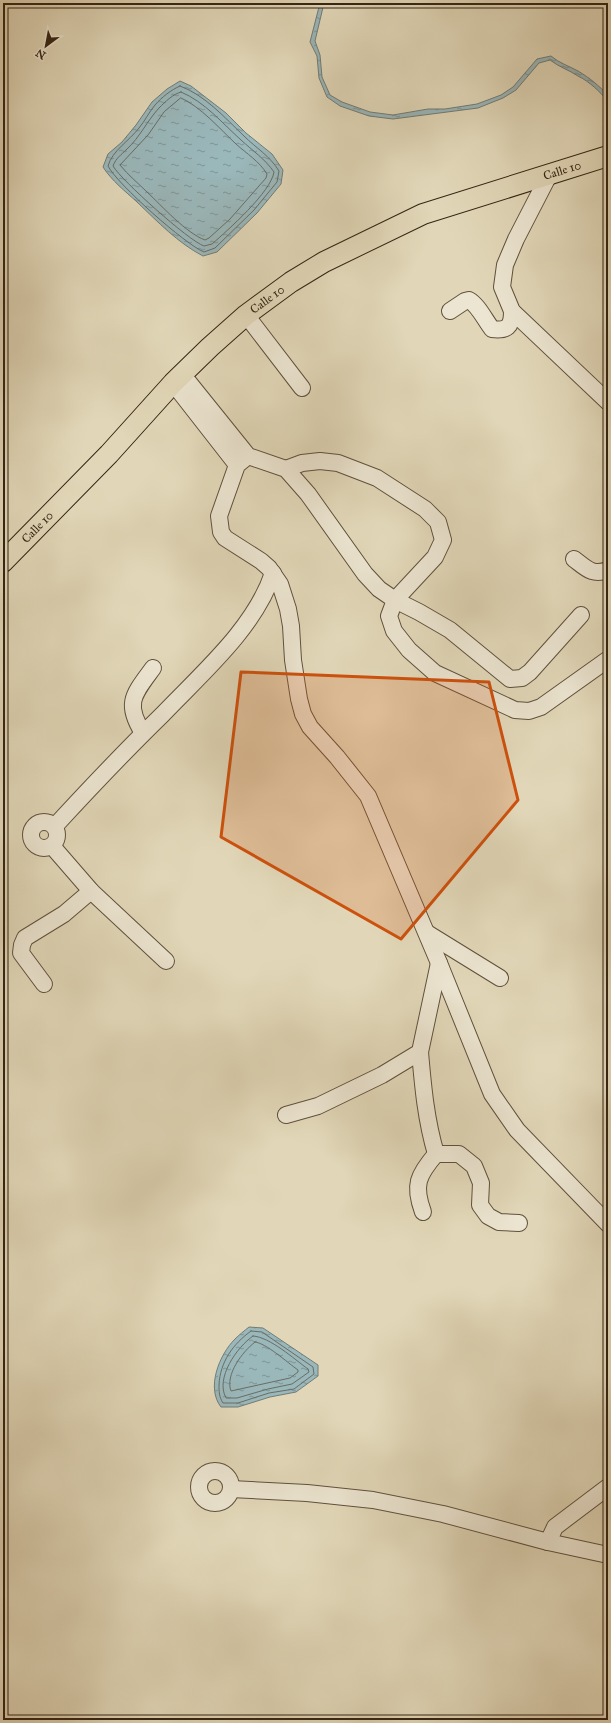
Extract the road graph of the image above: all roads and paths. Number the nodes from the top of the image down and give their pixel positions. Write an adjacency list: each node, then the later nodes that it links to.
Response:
1 (608, 156): 2 (main road, Calle 10)
2 (549, 175): 4 (lane); 5 (main road, Calle 10)
3 (450, 311): 4 (lane)
4 (512, 311): 8 (lane)
5 (246, 315): 6 (main road, Calle 10); 7 (lane)
6 (178, 379): 9 (lane); 12 (main road, Calle 10)
7 (302, 388)
8 (608, 402)
9 (243, 460): 10 (lane); 14 (lane)
10 (286, 469): 15 (lane); 15 (lane)
11 (574, 559): 13 (lane)
12 (3, 562)
13 (608, 570)
14 (273, 573): 19 (lane); 23 (lane)
15 (395, 600): 16 (lane); 17 (lane)
16 (581, 614)
17 (607, 660)
18 (154, 668): 19 (lane)
19 (143, 733): 20 (lane)
20 (55, 826): 21 (lane); 21 (lane)
21 (52, 846): 22 (lane)
22 (92, 891): 24 (lane); 27 (lane)
23 (427, 933): 25 (lane); 26 (lane)
24 (166, 960)
25 (439, 963): 28 (lane); 33 (lane)
26 (500, 978)
27 (44, 984)
28 (420, 1052): 29 (lane); 30 (lane)
29 (286, 1116)
30 (436, 1154): 31 (lane); 32 (lane)
31 (424, 1212)
32 (519, 1224)
33 (608, 1224)
34 (608, 1487): 36 (lane)
35 (231, 1489): 36 (lane)
36 (548, 1542): 37 (lane)
37 (608, 1555)

